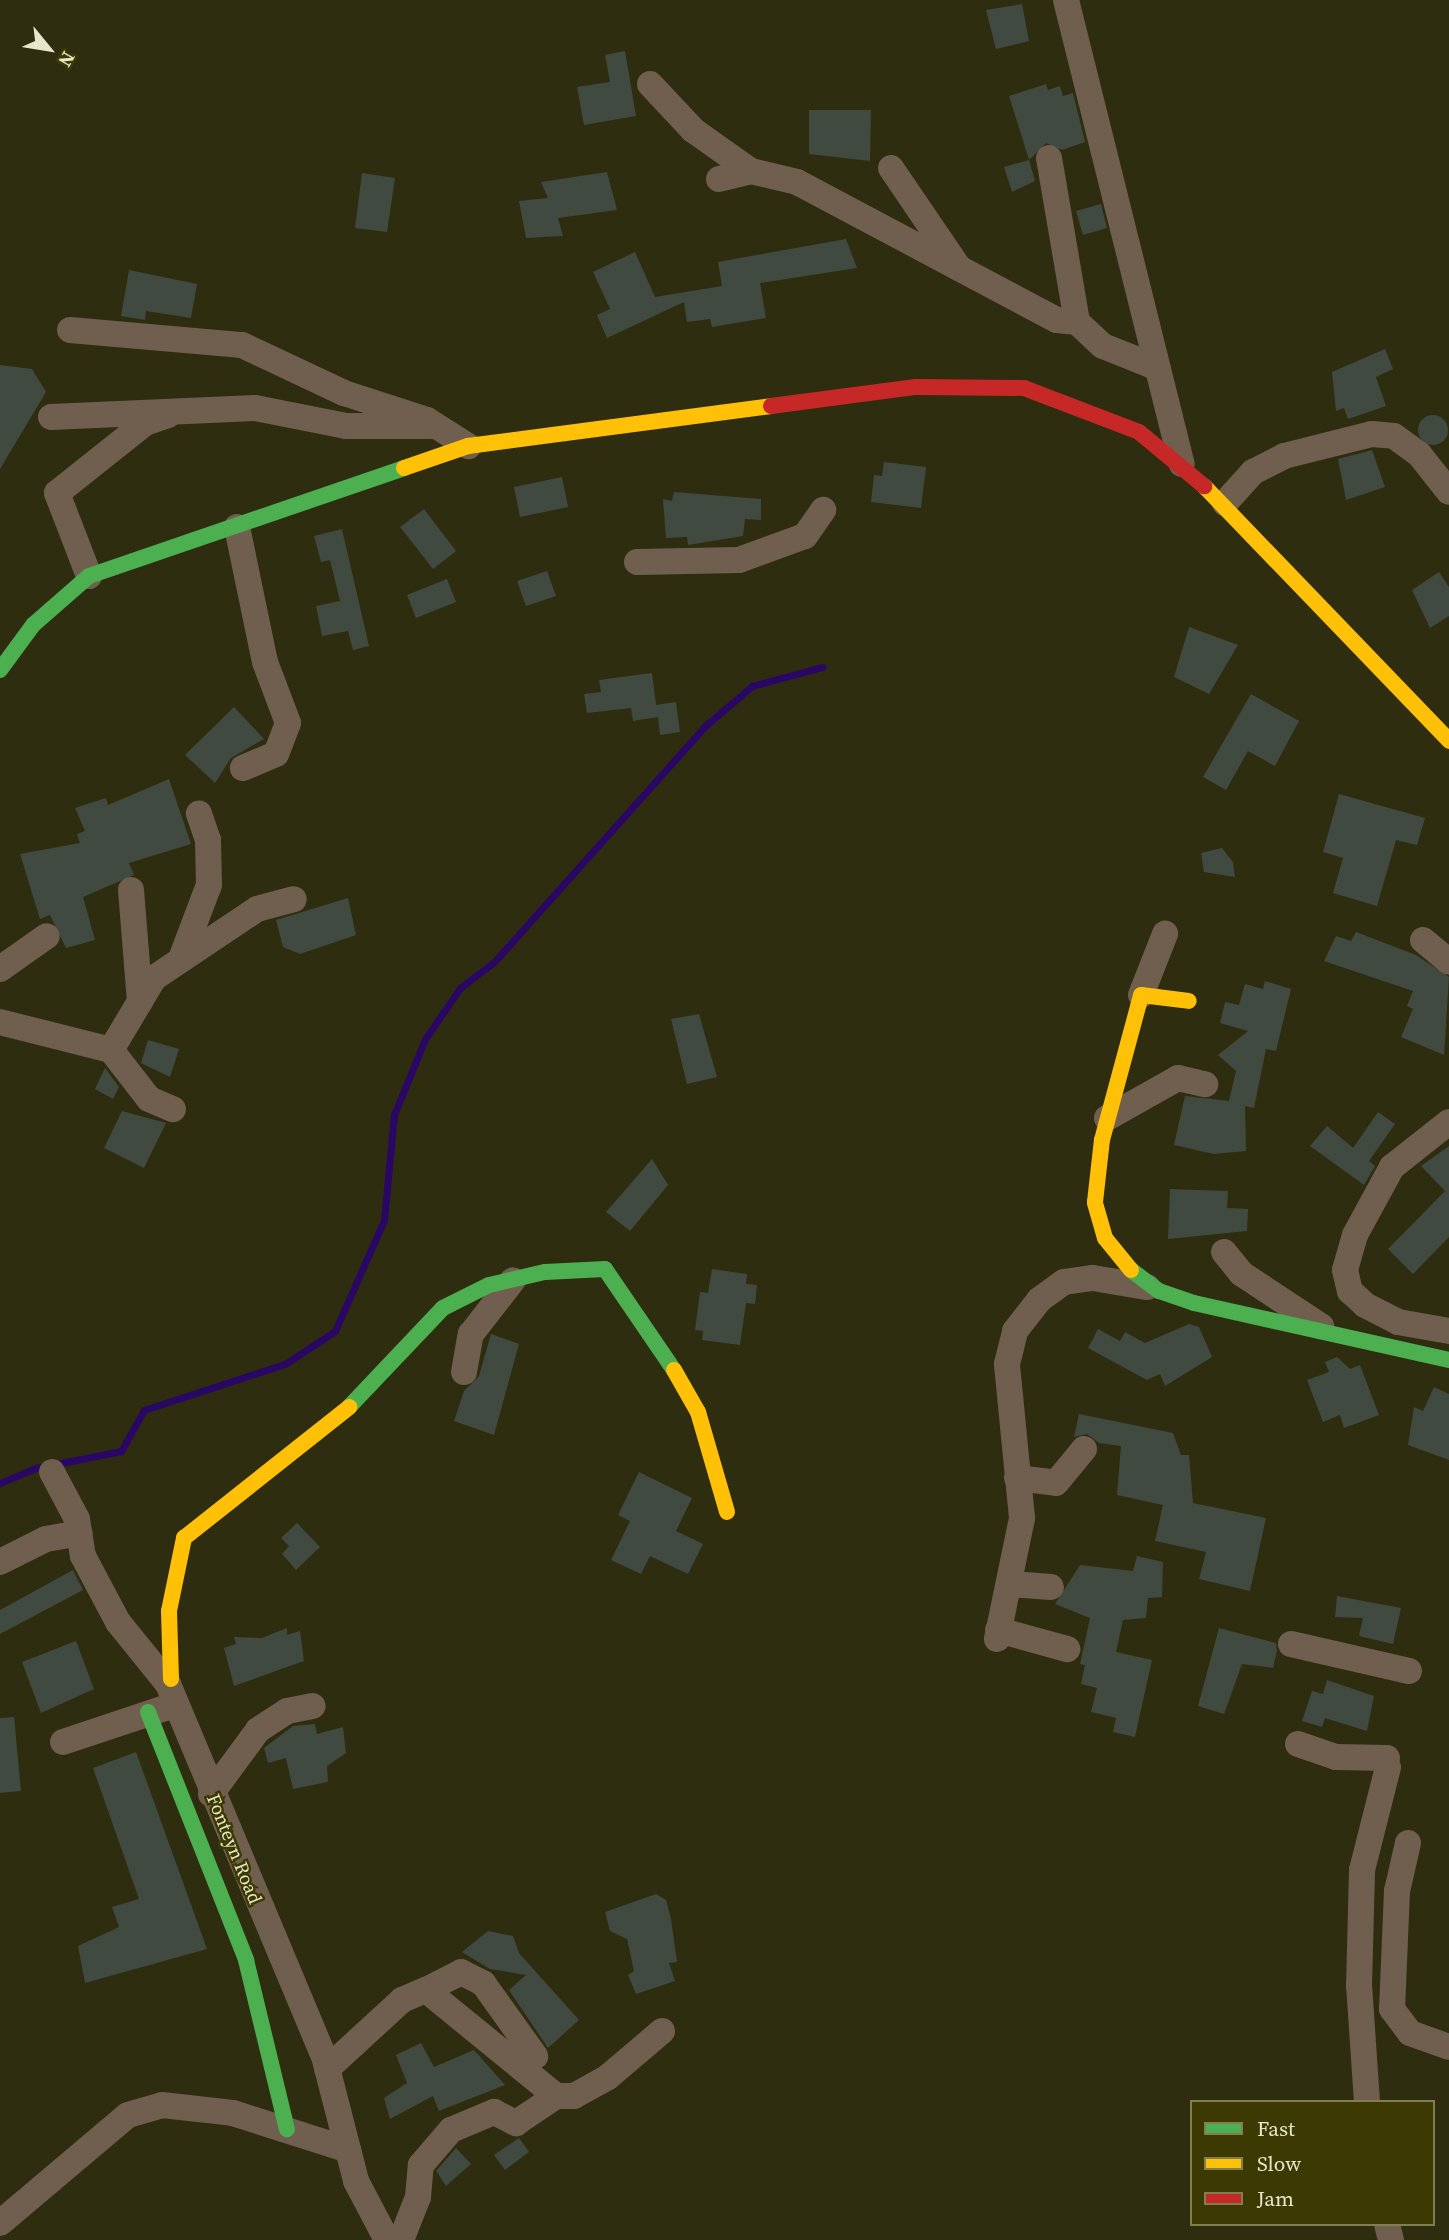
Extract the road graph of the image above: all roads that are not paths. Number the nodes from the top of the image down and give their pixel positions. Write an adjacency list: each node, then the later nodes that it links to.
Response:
1 (1066, 0): 12 (street)
2 (650, 84): 5 (street)
3 (1048, 158): 10 (street)
4 (891, 168): 9 (street)
5 (751, 171): 6 (street); 8 (street)
6 (719, 179)
7 (857, 237): 8 (street)
8 (902, 238): 9 (street)
9 (959, 268): 10 (street)
10 (1077, 321): 12 (street)
11 (70, 330): 15 (street)
12 (1158, 368): 17 (street)
13 (190, 407): 14 (street); 15 (street); 23 (street)
14 (51, 417)
15 (436, 426): 16 (street)
16 (468, 446): 17 (street); 21 (street)
17 (1181, 464): 19 (street)
18 (1449, 492): 19 (street)
19 (1225, 503): 25 (street)
20 (823, 510): 22 (street)
21 (236, 527): 23 (street); 26 (street)
22 (637, 562)
23 (89, 576): 24 (street)
24 (0, 670)
25 (1449, 741)
26 (243, 768)
27 (199, 814): 33 (street)
28 (131, 890): 38 (street)
29 (294, 899): 33 (street)
30 (1165, 934): 36 (street)
31 (47, 936): 35 (street)
32 (1423, 940): 34 (street)
33 (181, 957): 38 (street)
34 (1449, 962)
35 (0, 969)
36 (1141, 995): 37 (street); 43 (street)
37 (1189, 1001)
38 (140, 1002): 40 (street)
39 (0, 1022): 40 (street)
40 (111, 1050): 42 (street)
41 (1205, 1084): 43 (street)
42 (173, 1109)
43 (1107, 1118): 47 (street)
44 (1449, 1122): 48 (street)
45 (1224, 1252): 49 (street)
46 (513, 1280): 51 (street); 55 (street); 63 (street)
47 (1158, 1291): 49 (street); 54 (street)
48 (1449, 1331)
49 (1335, 1334): 50 (street)
50 (1449, 1360)
51 (464, 1372)
52 (1084, 1449): 54 (street)
53 (52, 1472): 56 (street, Fonteyn Road)
54 (1017, 1478): 58 (street)
55 (727, 1512)
56 (79, 1533): 57 (street); 64 (street, Fonteyn Road)
57 (0, 1562)
58 (1011, 1584): 59 (street); 61 (street)
59 (1052, 1587)
60 (1290, 1644): 62 (street)
61 (1067, 1649)
62 (1409, 1671)
63 (172, 1679)
64 (177, 1705): 66 (street); 69 (street, Fonteyn Road)
65 (313, 1706): 69 (street)
66 (148, 1712): 67 (street); 78 (street)
67 (63, 1742)
68 (1297, 1744): 77 (street)
69 (211, 1794): 75 (street, Fonteyn Road)
70 (1408, 1843): 73 (street)
71 (426, 1990): 74 (street); 75 (street); 76 (street)
72 (662, 2031): 76 (street)
73 (1449, 2047)
74 (536, 2056)
75 (327, 2069): 79 (street, Fonteyn Road)
76 (556, 2096): 82 (street)
77 (1367, 2100)
78 (287, 2129): 79 (street); 80 (street)
79 (348, 2150): 81 (street, Fonteyn Road)
80 (0, 2223)
81 (387, 2240)
82 (401, 2240)

